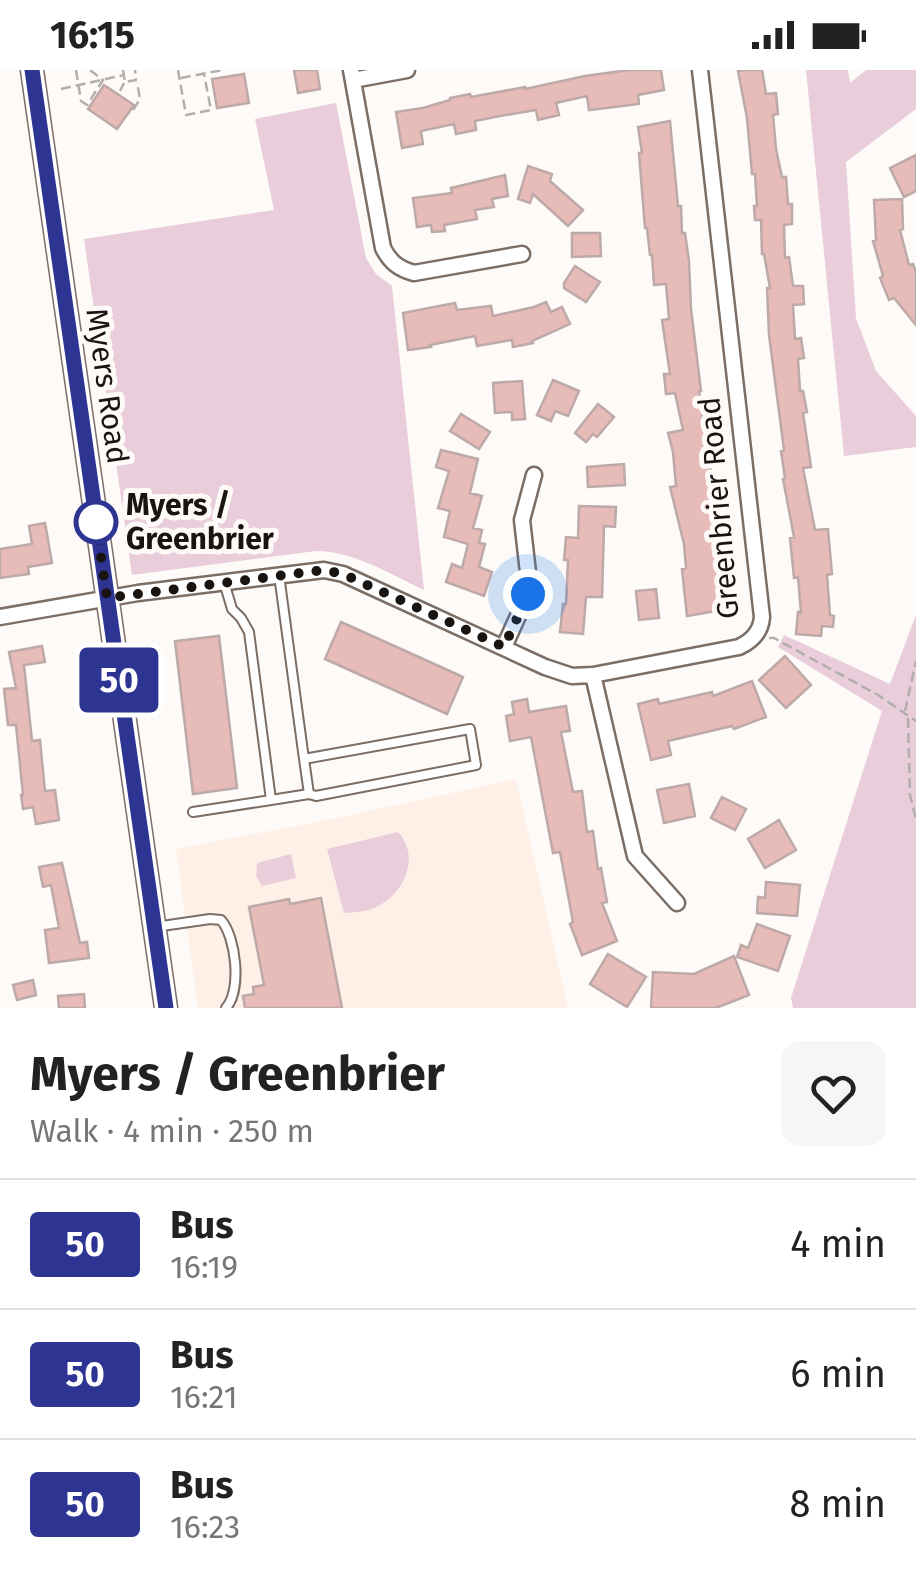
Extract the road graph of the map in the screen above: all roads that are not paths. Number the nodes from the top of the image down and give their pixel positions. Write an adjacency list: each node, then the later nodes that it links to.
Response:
1 (32, 70): 9 (main road, Myers Road)
2 (407, 70): 4 (street)
3 (700, 70): 12 (street, Greenbrier Road)
4 (352, 75): 5 (street)
5 (522, 254)
6 (534, 475): 11 (street)
7 (279, 575): 8 (street, Greenbrier Road); 11 (street, Greenbrier Road); 13 (lane)
8 (224, 582): 9 (street, Greenbrier Road); 15 (lane)
9 (107, 598): 10 (street, Greenbrier Road); 18 (main road, Myers Road)
10 (0, 617)
11 (504, 647): 12 (street, Greenbrier Road)
12 (593, 675): 17 (street)
13 (304, 758): 14 (lane); 14 (lane)
14 (309, 794): 15 (lane)
15 (271, 800): 16 (lane)
16 (193, 812)
17 (678, 903)
18 (154, 927): 19 (main road, Myers Road); 20 (lane)
19 (166, 1008)
20 (226, 1008)

